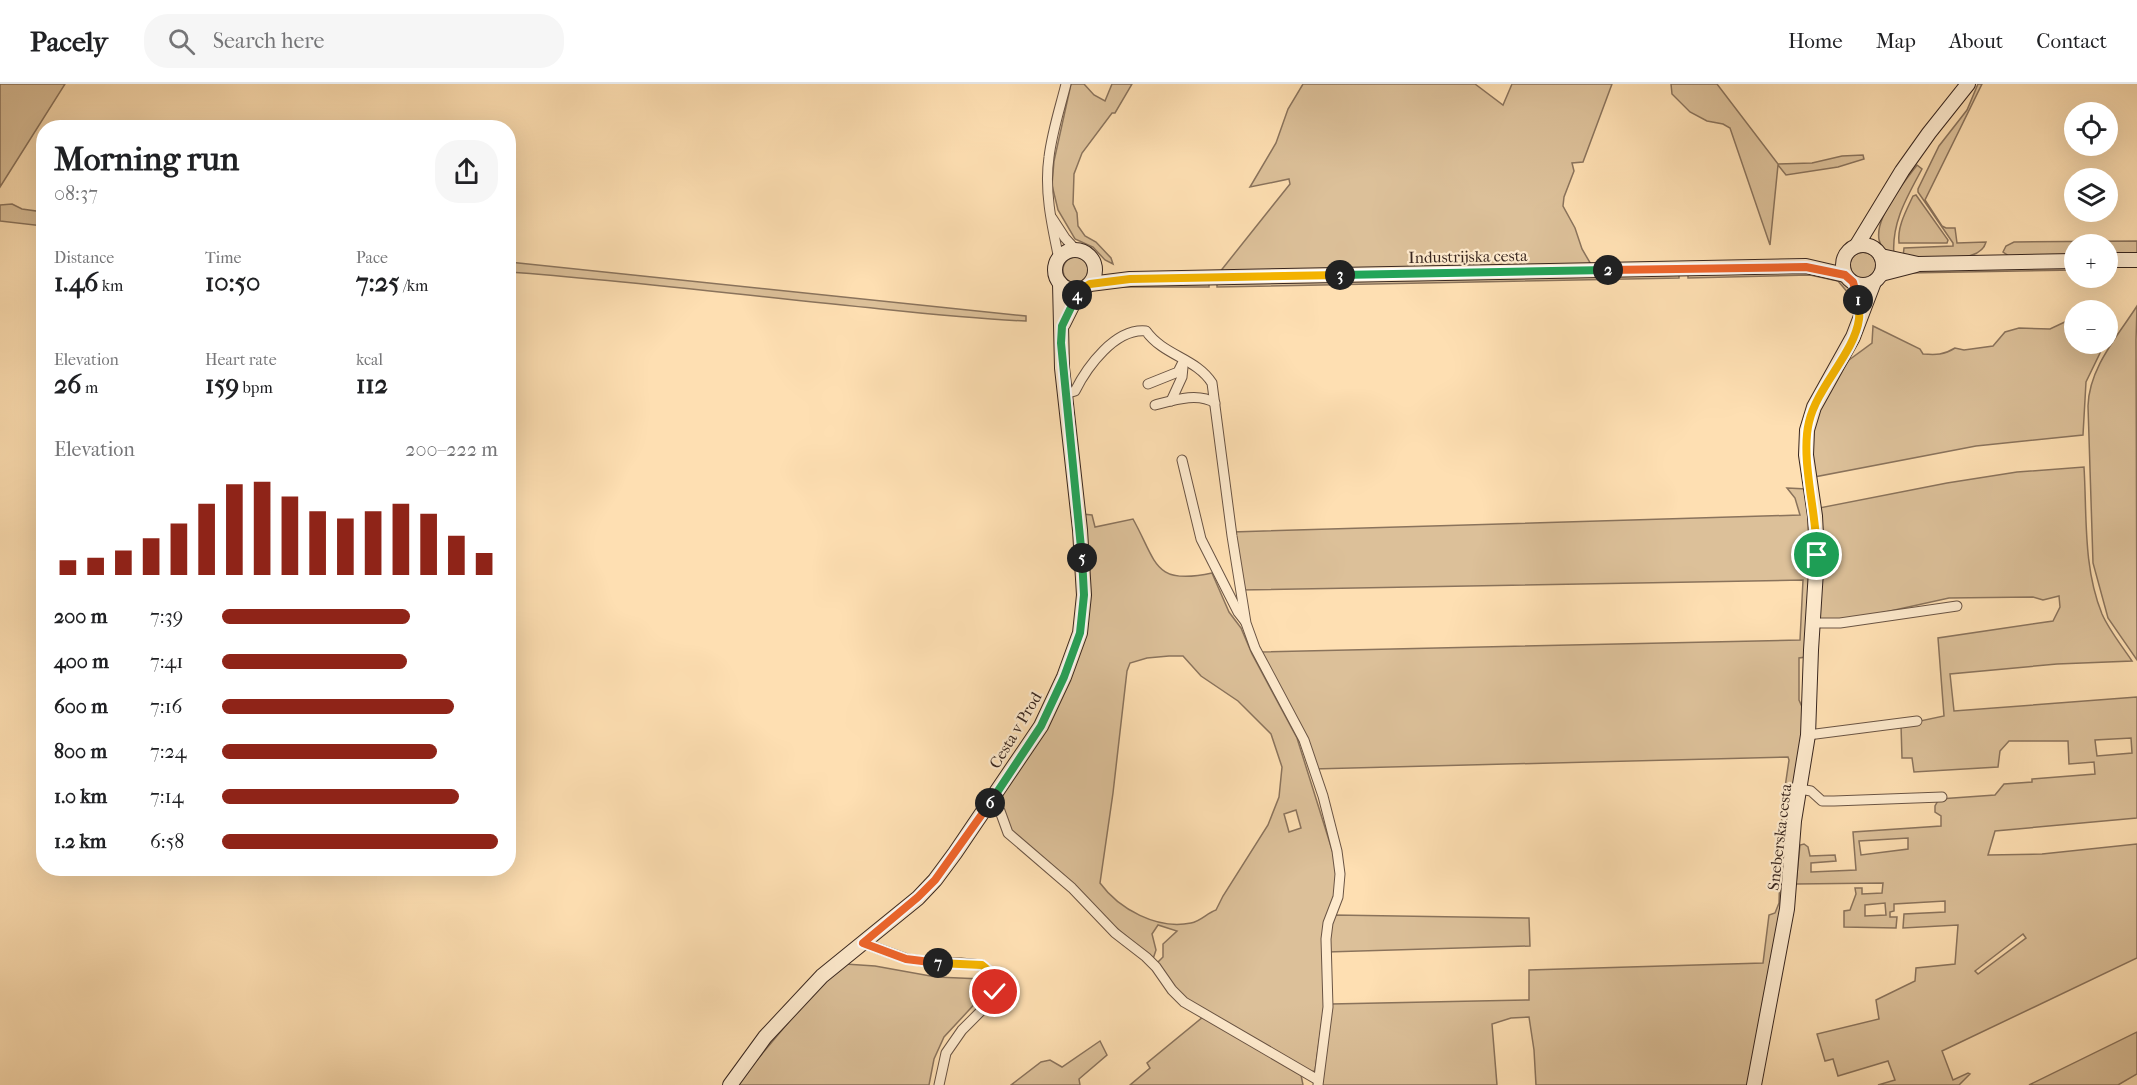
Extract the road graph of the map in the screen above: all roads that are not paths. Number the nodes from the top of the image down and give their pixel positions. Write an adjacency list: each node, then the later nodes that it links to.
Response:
1 (1066, 84): 4 (street)
2 (1968, 84): 3 (street)
3 (1878, 214): 5 (street); 7 (street)
4 (1053, 218): 6 (street); 9 (street)
5 (1857, 245): 7 (street); 8 (street)
6 (1076, 250): 9 (street); 14 (street)
7 (1879, 253): 13 (street); 16 (street)
8 (1845, 255): 15 (street, Industrijska cesta); 18 (street)
9 (1059, 259): 19 (street)
10 (2118, 260): 11 (street)
11 (2137, 260)
12 (2064, 261): 13 (street)
13 (1918, 264): 16 (street)
14 (1095, 266): 17 (street, Industrijska cesta); 20 (street)
15 (1806, 267): 17 (street, Industrijska cesta); 18 (street, Industrijska cesta)
16 (1878, 278): 18 (street); 21 (street, Sneberska cesta)
17 (1130, 279): 20 (street, Industrijska cesta)
18 (1849, 279): 21 (street)
19 (1060, 283): 20 (street); 22 (street, Cesta v Prod)
20 (1085, 287): 22 (street, Cesta v Prod)
21 (1860, 317): 32 (street, Sneberska cesta)
22 (1062, 326): 25 (street, Cesta v Prod)
23 (1184, 360): 24 (street); 25 (street); 26 (street); 27 (street)
24 (1148, 384)
25 (1065, 394): 37 (street, Cesta v Prod)
26 (1171, 401): 27 (street); 28 (street)
27 (1215, 404): 31 (street)
28 (1155, 405)
29 (1182, 460): 31 (street)
30 (1957, 606): 32 (street)
31 (1246, 623): 39 (street)
32 (1812, 623): 34 (street, Sneberska cesta)
33 (1917, 721): 34 (street)
34 (1808, 735): 35 (street, Sneberska cesta)
35 (1800, 789): 36 (street); 42 (street, Sneberska cesta)
36 (1942, 796)
37 (991, 802): 38 (street, Cesta v Prod); 39 (street)
38 (863, 943): 40 (street, Cesta v Prod); 41 (street)
39 (1318, 1083)
40 (730, 1085)
41 (939, 1085)
42 (1754, 1085)

